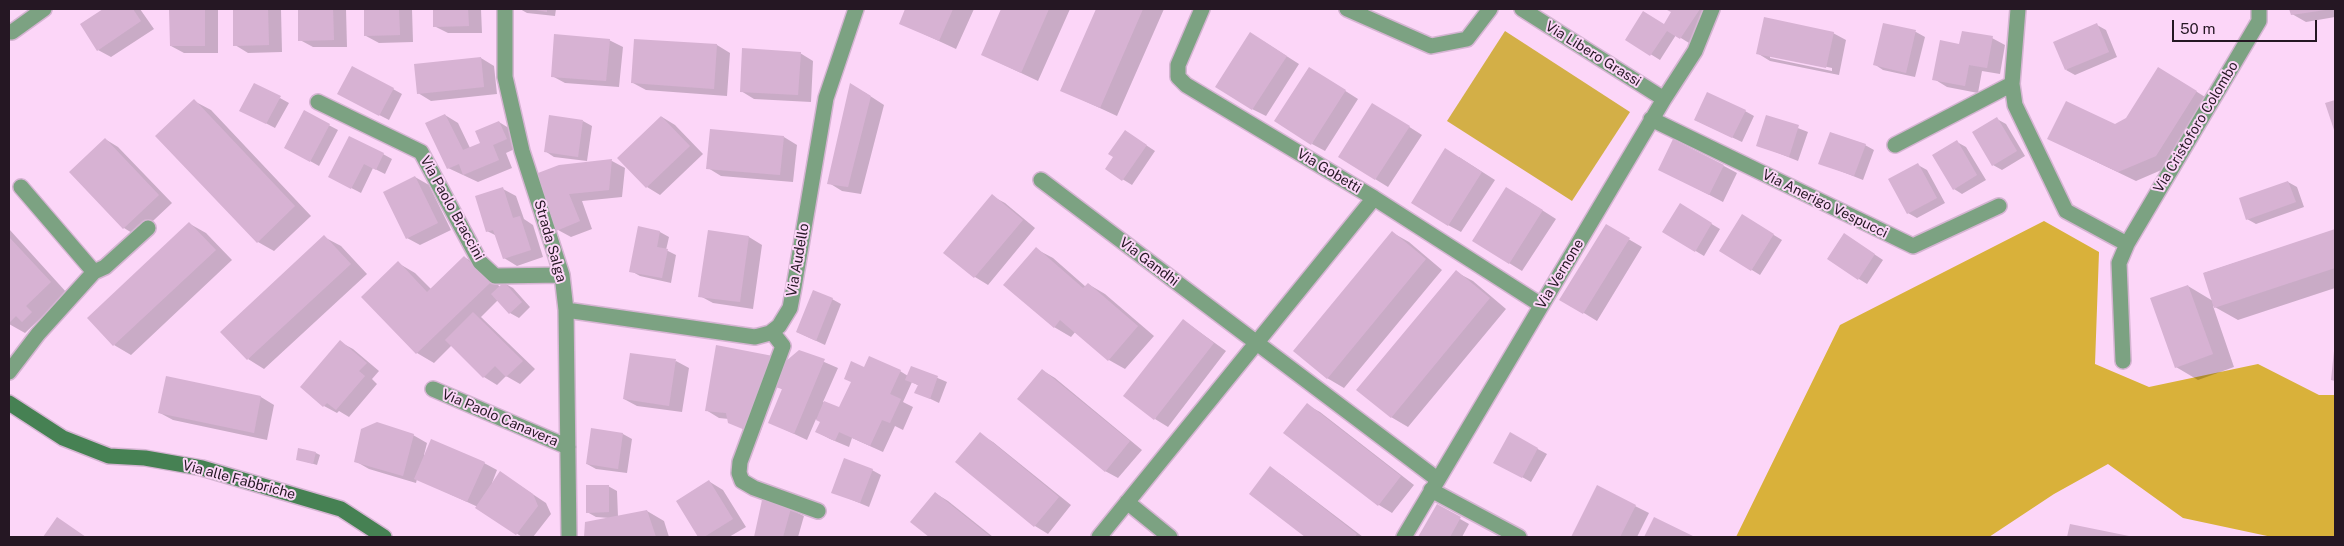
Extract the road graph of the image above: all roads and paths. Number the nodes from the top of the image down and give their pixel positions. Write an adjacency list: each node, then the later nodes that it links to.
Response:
1 (44, 9): 11 (street)
2 (505, 9): 24 (street, Strada Salga)
3 (856, 9): 27 (street, Via Audello)
4 (1202, 9): 19 (street, Via Gobetti)
5 (1347, 9): 6 (street)
6 (1490, 9)
7 (1522, 9): 13 (street, Via Libero Grassi)
8 (1712, 9): 13 (street, Via Vernone)
9 (2018, 9): 12 (street)
10 (2258, 9): 22 (street, Via Cristoforo Colombo)
11 (12, 32)
12 (2012, 84): 16 (street); 22 (street)
13 (1664, 99): 15 (street, Via Vernone)
14 (318, 102): 24 (street, Via Paolo Braccini)
15 (1651, 119): 20 (street, Via Anerigo Vespucci); 25 (street, Via Vernone)
16 (1895, 145)
17 (1042, 180): 28 (street, Via Gandhi)
18 (21, 187): 23 (street)
19 (1374, 198): 25 (street, Via Gobetti); 28 (street)
20 (1999, 206)
21 (148, 228): 23 (street)
22 (2127, 244): 29 (street, Via Cristoforo Colombo)
23 (94, 272): 30 (street)
24 (562, 275): 26 (street, Strada Salga)
25 (1541, 305): 34 (street, Via Vernone)
26 (566, 310): 27 (street); 33 (street, Strada Salga)
27 (772, 332): 36 (street)
28 (1257, 343): 34 (street, Via Gandhi); 35 (street)
29 (2124, 361)
30 (9, 372)
31 (432, 390): 33 (street, Via Paolo Canavera)
32 (9, 403): 37 (street, Via alle Fabbriche)
33 (568, 447): 38 (street, Strada Salga)
34 (1434, 484): 41 (street, Via Vernone); 42 (street, Via Gandhi)
35 (1127, 502): 39 (street); 40 (street)
36 (818, 511)
37 (384, 537)
38 (569, 537)
39 (1099, 537)
40 (1170, 537)
41 (1404, 537)
42 (1519, 537)

